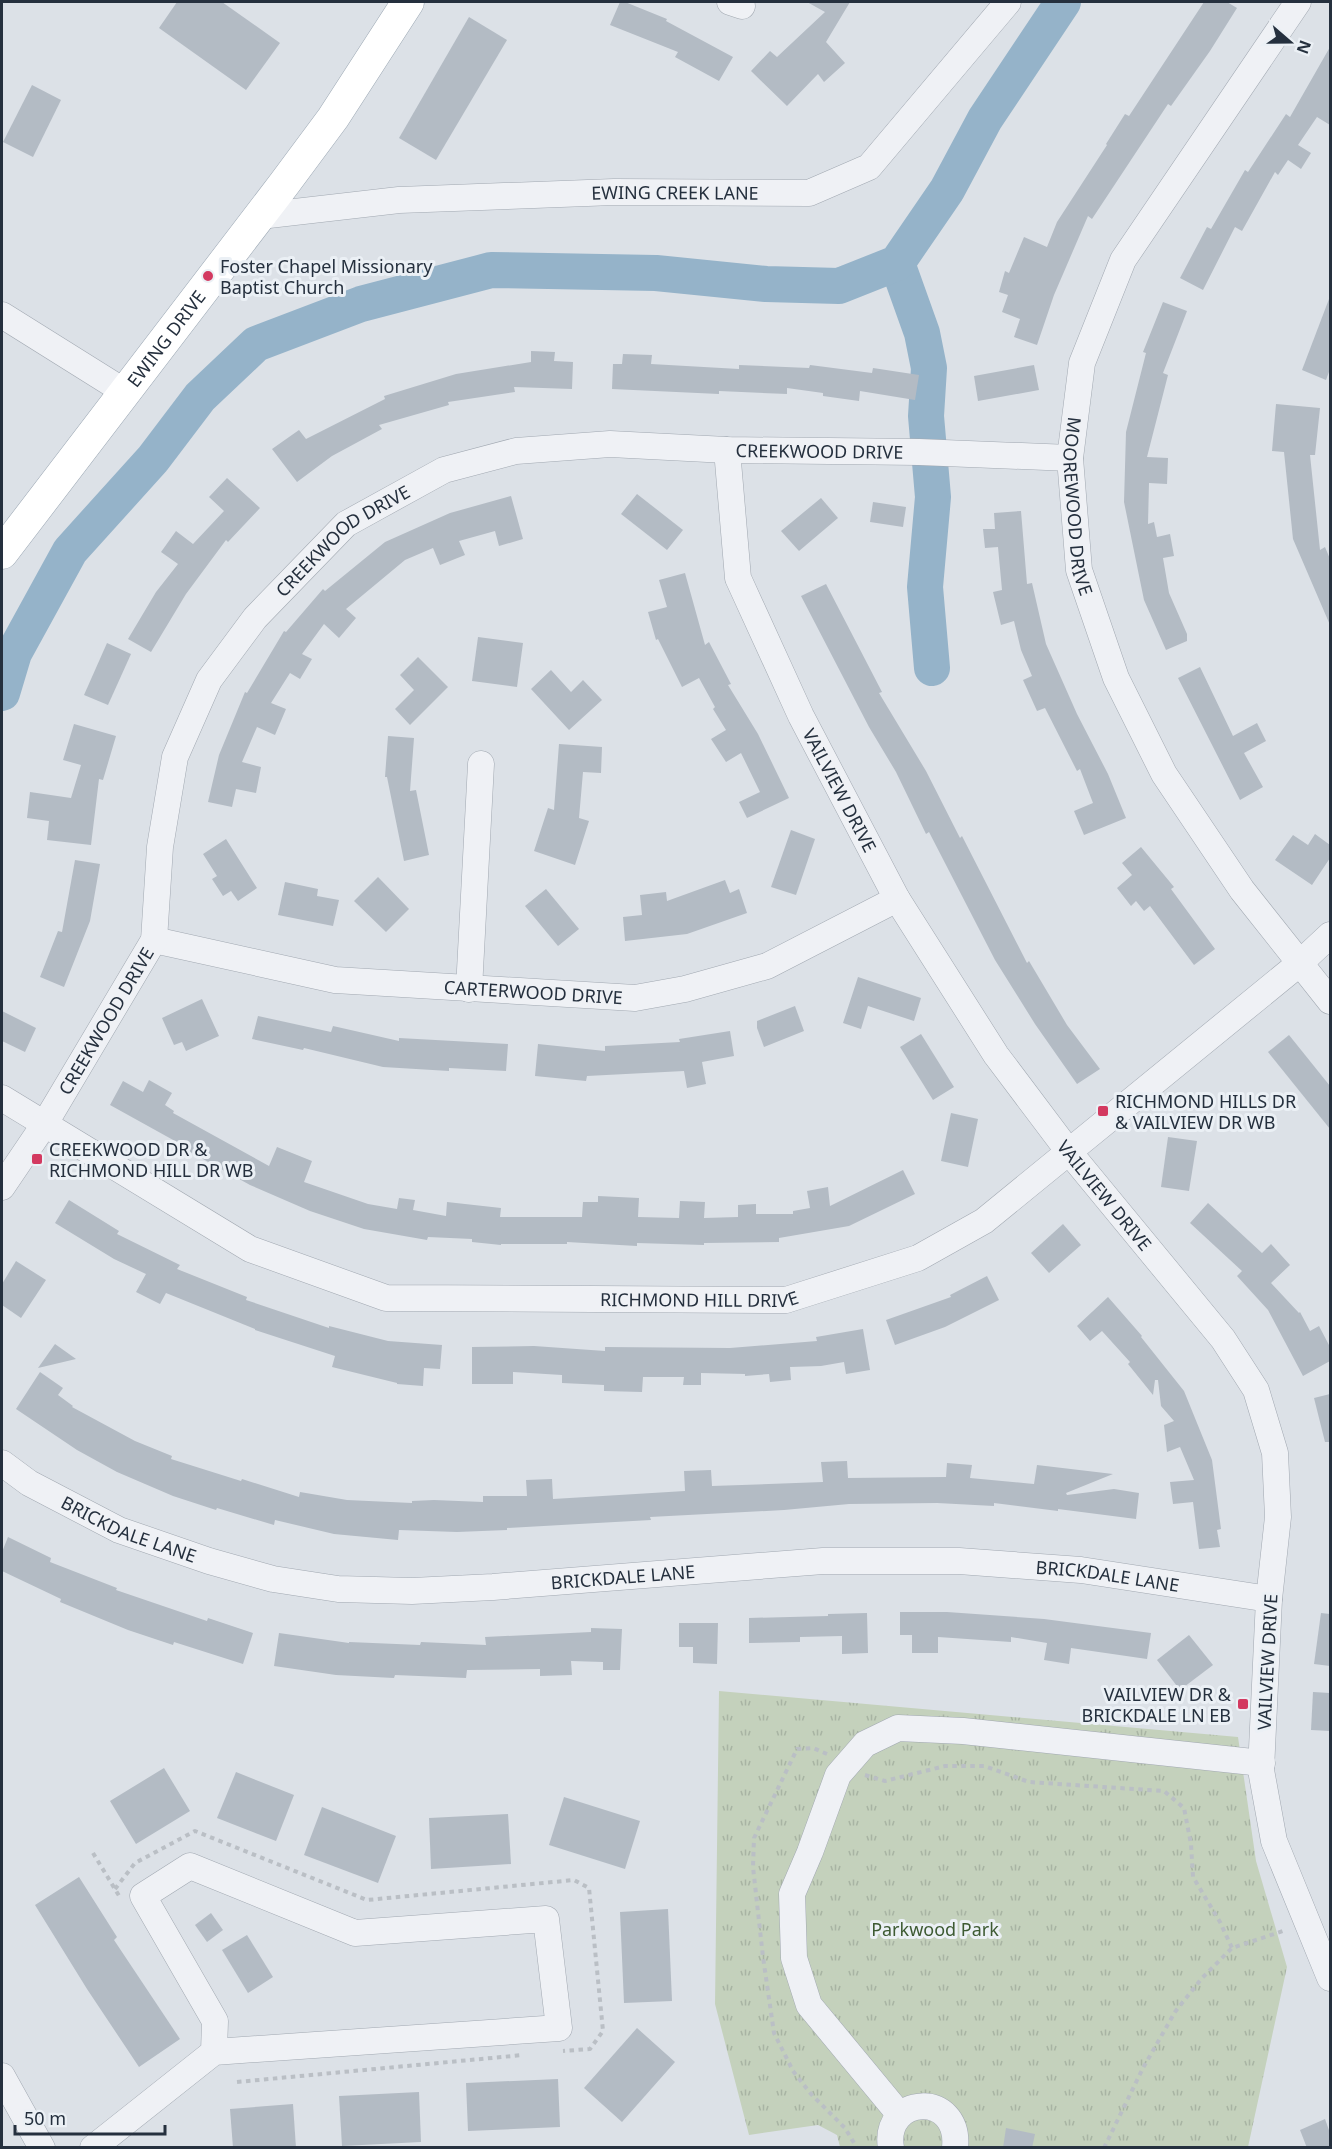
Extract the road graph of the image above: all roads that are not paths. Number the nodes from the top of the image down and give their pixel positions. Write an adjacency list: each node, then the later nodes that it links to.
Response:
1 (408, 2): 4 (main road, EWING DRIVE)
2 (1008, 2): 4 (street, EWING CREEK LANE)
3 (1298, 2): 8 (street, MOOREWOOD DRIVE)
4 (260, 216): 6 (main road, EWING DRIVE)
5 (2, 315): 6 (street)
6 (125, 392): 9 (main road, EWING DRIVE)
7 (727, 450): 8 (street, CREEKWOOD DRIVE); 11 (street, VAILVIEW DRIVE); 13 (street, CREEKWOOD DRIVE)
8 (1070, 458): 14 (street, MOOREWOOD DRIVE)
9 (2, 553)
10 (481, 764): 15 (street)
11 (897, 899): 15 (street, CARTERWOOD DRIVE); 19 (street, VAILVIEW DRIVE)
12 (1330, 936): 14 (street, RICHMOND HILL DRIVE)
13 (154, 940): 15 (street, CARTERWOOD DRIVE); 18 (street, CREEKWOOD DRIVE)
14 (1300, 963): 16 (street, MOOREWOOD DRIVE); 19 (street, RICHMOND HILL DRIVE)
15 (469, 989)
16 (1330, 1001)
17 (2, 1098): 18 (street, RICHMOND HILL DRIVE)
18 (44, 1125): 19 (street, RICHMOND HILL DRIVE); 20 (street, CREEKWOOD DRIVE)
19 (1069, 1152): 22 (street, VAILVIEW DRIVE)
20 (2, 1187)
21 (2, 1463): 22 (street, BRICKDALE LANE)
22 (1269, 1599): 23 (street, VAILVIEW DRIVE)
23 (1262, 1763): 24 (street, VAILVIEW DRIVE); 27 (street)
24 (1330, 1978)
25 (214, 2052): 25 (street); 29 (street)
26 (2, 2076): 28 (street)
27 (900, 2115): 30 (street); 31 (street)
28 (42, 2148)
29 (93, 2148)
30 (891, 2148)
31 (955, 2148)

